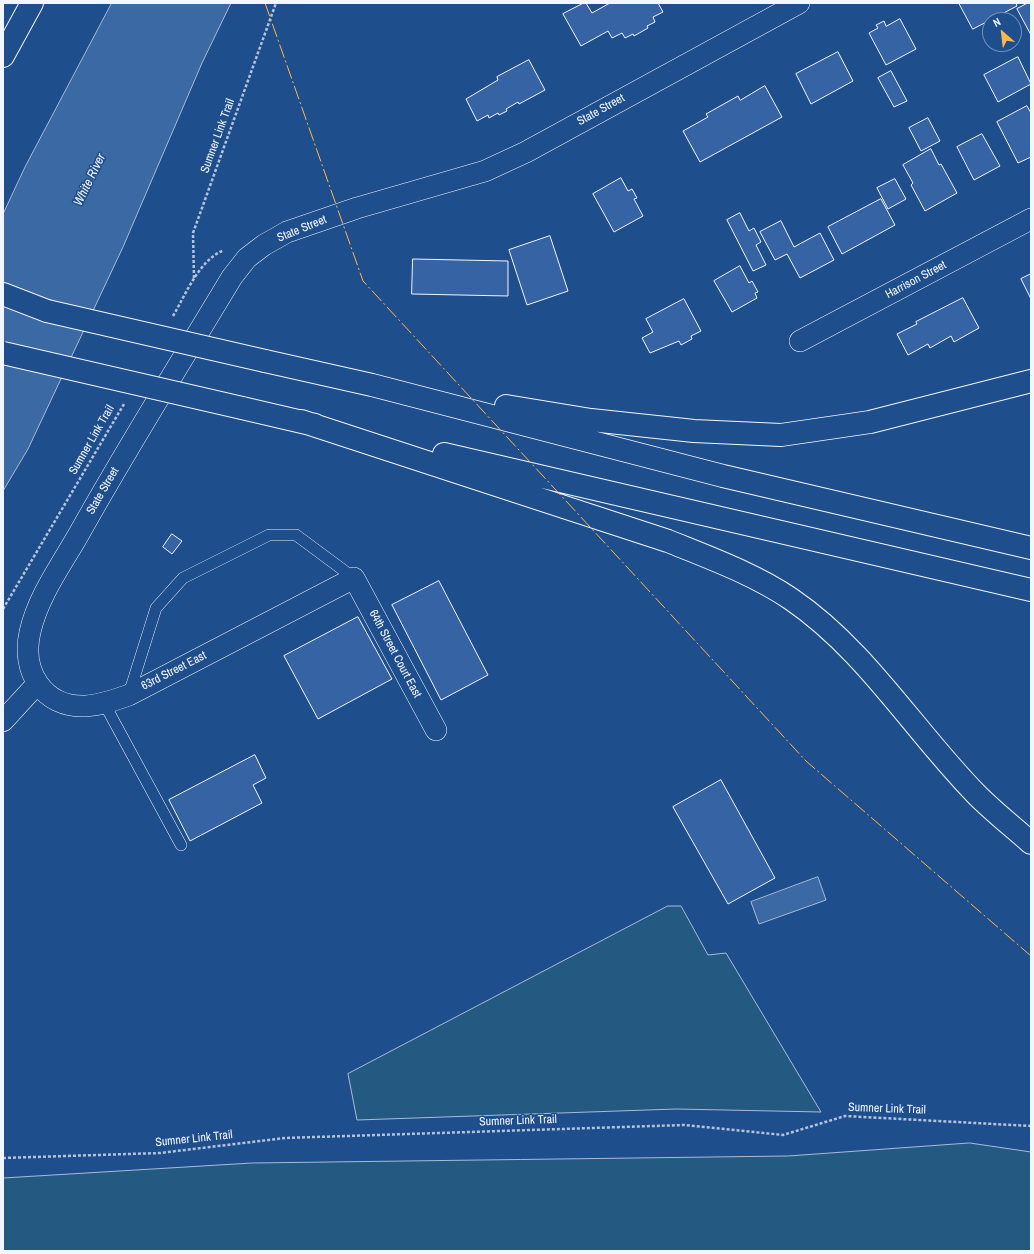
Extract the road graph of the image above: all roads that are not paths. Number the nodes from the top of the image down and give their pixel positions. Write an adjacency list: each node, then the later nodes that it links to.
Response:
1 (32, 3): 3 (main road)
2 (799, 3): 16 (street, State Street)
3 (3, 56)
4 (1031, 219): 8 (street, Harrison Street)
5 (3, 294): 7 (main road)
6 (3, 301): 7 (main road)
7 (47, 311): 11 (main road, bridge)
8 (800, 341)
9 (3, 353): 12 (main road, bridge)
10 (1031, 381): 11 (main road)
11 (372, 385): 13 (main road)
12 (301, 421): 15 (main road); 21 (main road)
13 (1031, 548)
14 (354, 578): 17 (street, 63rd Street East); 17 (lane); 20 (street, 64th Street Court East)
15 (1031, 590)
16 (37, 684): 18 (street, 63rd Street East); 19 (street)
17 (129, 695): 18 (street, 63rd Street East)
18 (104, 703): 22 (lane)
19 (3, 721)
20 (436, 730)
21 (1031, 843)
22 (181, 845)

